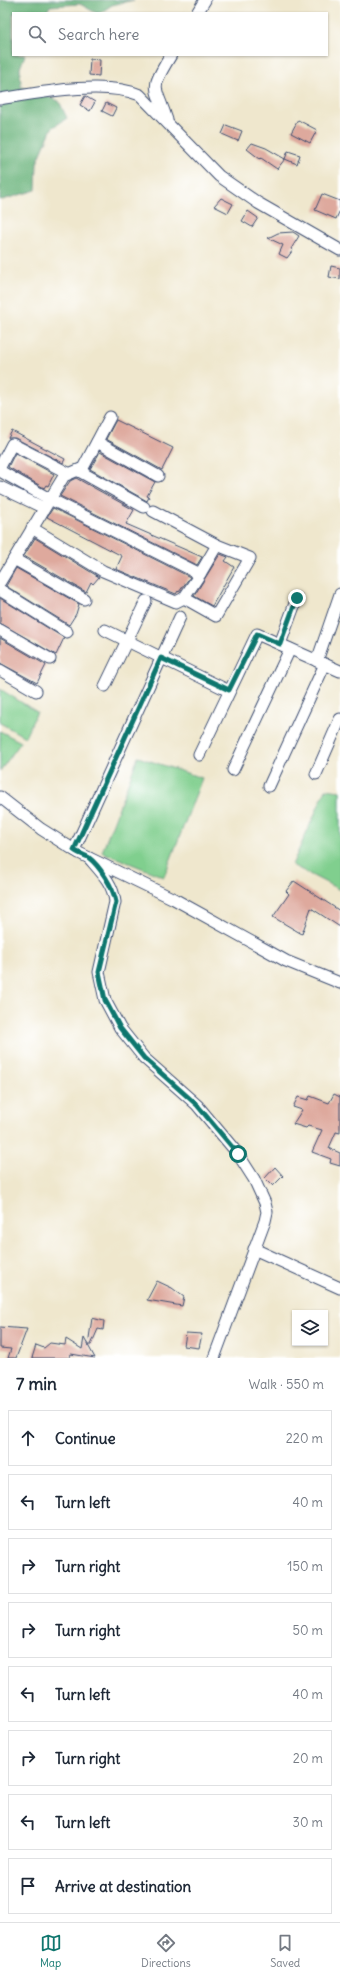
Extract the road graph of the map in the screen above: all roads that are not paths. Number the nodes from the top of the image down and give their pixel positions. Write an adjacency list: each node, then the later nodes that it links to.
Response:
1 (205, 0): 2 (street)
2 (198, 12)
3 (170, 56): 5 (street)
4 (0, 99): 5 (street)
5 (168, 123): 6 (street)
6 (340, 250)
7 (110, 417): 8 (street)
8 (97, 442): 11 (street); 12 (street)
9 (0, 467): 11 (street)
10 (0, 471): 14 (street)
11 (73, 472): 14 (street); 16 (street)
12 (158, 476)
13 (0, 487): 14 (street)
14 (47, 501): 15 (street); 18 (street)
15 (32, 528): 17 (street); 22 (street)
16 (217, 545): 18 (street); 22 (street)
17 (14, 559): 19 (street); 24 (street)
18 (200, 574): 22 (street)
19 (0, 582)
20 (0, 590): 29 (street)
21 (340, 594): 35 (street)
22 (184, 598)
23 (297, 598): 31 (street)
24 (84, 599)
25 (146, 601): 30 (street)
26 (180, 616): 33 (street)
27 (0, 630): 34 (street)
28 (105, 630): 30 (street)
29 (67, 632)
30 (127, 642): 33 (street); 38 (street)
31 (280, 644): 32 (street); 39 (street)
32 (290, 649): 35 (street); 43 (street)
33 (161, 658): 39 (street); 47 (street)
34 (50, 659)
35 (321, 663): 37 (street); 45 (street)
36 (0, 670): 40 (street)
37 (340, 671)
38 (105, 686)
39 (229, 690): 42 (street)
40 (36, 691)
41 (340, 719): 44 (street)
42 (199, 755)
43 (233, 770)
44 (316, 774)
45 (269, 786)
46 (0, 797): 47 (street)
47 (74, 850): 48 (street)
48 (89, 858): 49 (street); 50 (street)
49 (340, 983)
50 (254, 1249): 51 (street); 52 (street)
51 (340, 1288)
52 (214, 1358)

